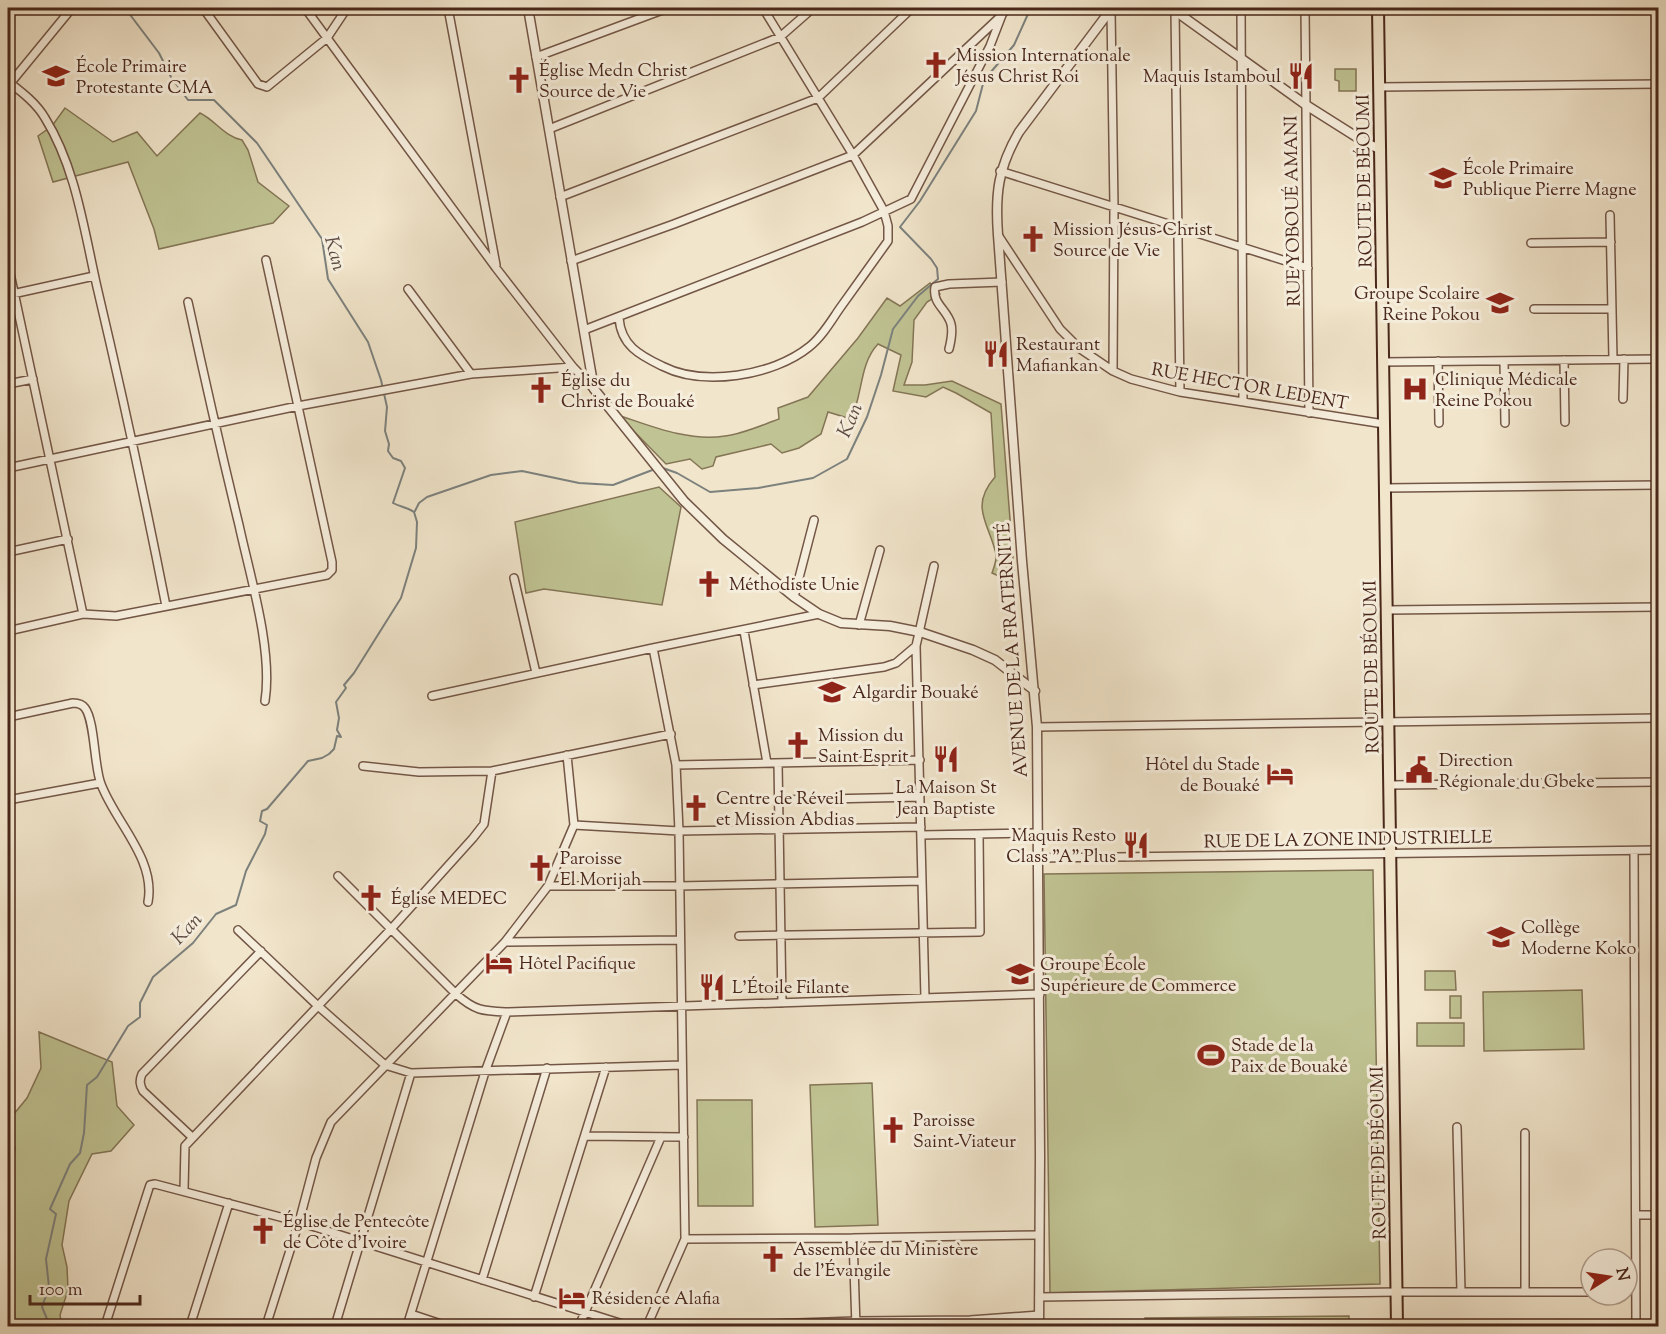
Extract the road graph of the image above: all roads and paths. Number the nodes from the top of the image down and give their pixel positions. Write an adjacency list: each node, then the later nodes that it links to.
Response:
1 (72, 8): 22 (street)
2 (203, 8): 18 (street)
3 (305, 8): 18 (street)
4 (347, 8): 18 (street)
5 (448, 8): 42 (street)
6 (528, 8): 19 (street)
7 (668, 8): 19 (street)
8 (763, 8): 17 (street)
9 (813, 8): 17 (street)
10 (912, 8): 24 (street)
11 (1241, 8): 20 (street)
12 (1305, 8): 25 (street, RUE YOBOUÉ AMANI)
13 (1378, 8): 23 (main road, ROUTE DE BÉOUMI)
14 (1111, 9): 29 (street, AVENUE DE LA FRATERNITÉ); 31 (street)
15 (1173, 9): 20 (street); 34 (street)
16 (1004, 11): 28 (street); 32 (street)
17 (780, 37): 24 (street); 26 (street)
18 (327, 38): 42 (street)
19 (536, 57): 26 (street)
20 (1241, 57): 25 (street); 38 (street)
21 (1659, 84): 23 (street)
22 (9, 85): 44 (street)
23 (1379, 87): 27 (main road, ROUTE DE BÉOUMI)
24 (818, 98): 28 (street); 30 (street)
25 (1306, 105): 27 (street); 43 (street, RUE YOBOUÉ AMANI)
26 (549, 129): 30 (street)
27 (1381, 150): 60 (main road, ROUTE DE BÉOUMI)
28 (853, 155): 32 (street); 40 (street)
29 (1000, 171): 31 (street); 35 (street, AVENUE DE LA FRATERNITÉ)
30 (560, 197): 40 (street)
31 (1114, 207): 34 (street); 62 (street)
32 (884, 212): 51 (street); 51 (street)
33 (1610, 215): 36 (street)
34 (1177, 227): 38 (street); 67 (street)
35 (998, 235): 45 (street, AVENUE DE LA FRATERNITÉ); 62 (street, RUE HECTOR LEDENT)
36 (1611, 242): 37 (street); 50 (street)
37 (1531, 243)
38 (1242, 248): 43 (street); 69 (street)
39 (266, 260): 70 (street)
40 (571, 261): 52 (street)
41 (8, 264): 47 (street)
42 (496, 268): 61 (street)
43 (1308, 268): 71 (street, RUE YOBOUÉ AMANI)
44 (94, 276): 47 (street); 77 (street)
45 (1002, 282): 53 (street); 103 (street, AVENUE DE LA FRATERNITÉ)
46 (408, 289): 63 (street)
47 (11, 294): 64 (street)
48 (188, 302): 75 (street)
49 (1534, 309): 50 (street)
50 (1612, 309): 54 (street)
51 (620, 318): 52 (street)
52 (584, 330): 66 (street)
53 (949, 349)
54 (1613, 359): 55 (street); 57 (street)
55 (1624, 359): 56 (street); 68 (street)
56 (1659, 359)
57 (1564, 360): 59 (street); 72 (street)
58 (1438, 361): 59 (street); 60 (street); 73 (street)
59 (1504, 361): 74 (street)
60 (1383, 362): 76 (main road, ROUTE DE BÉOUMI)
61 (573, 367): 63 (street); 66 (street)
62 (1113, 371): 67 (street, RUE HECTOR LEDENT)
63 (471, 374): 70 (street)
64 (33, 379): 65 (street); 78 (street)
65 (8, 384)
66 (594, 389): 89 (street)
67 (1180, 392): 69 (street, RUE HECTOR LEDENT)
68 (1623, 399)
69 (1243, 401): 71 (street, RUE HECTOR LEDENT)
70 (298, 406): 75 (street); 88 (street)
71 (1309, 413): 76 (street, RUE HECTOR LEDENT)
72 (1565, 422)
73 (1439, 423)
74 (1505, 423)
75 (215, 424): 77 (street); 88 (street)
76 (1384, 424): 81 (main road, ROUTE DE BÉOUMI)
77 (133, 442): 78 (street); 90 (street)
78 (51, 459): 79 (street); 83 (street)
79 (8, 468)
80 (1659, 485): 81 (street)
81 (1384, 488): 92 (main road, ROUTE DE BÉOUMI)
82 (814, 520): 89 (street)
83 (68, 539): 85 (street); 93 (street)
84 (880, 550): 95 (street)
85 (8, 552)
86 (934, 566): 98 (street)
87 (514, 578): 101 (street)
88 (254, 591): 90 (street); 105 (street)
89 (794, 597): 94 (street)
90 (166, 606): 93 (street)
91 (1659, 607): 92 (street)
92 (1387, 610): 108 (main road, ROUTE DE BÉOUMI)
93 (83, 614): 96 (street)
94 (819, 615): 95 (street); 97 (street)
95 (859, 625): 98 (street)
96 (8, 631)
97 (744, 631): 100 (street); 102 (street)
98 (920, 632): 99 (street); 103 (street)
99 (916, 646): 102 (street); 112 (street)
100 (653, 648): 101 (street); 110 (street)
101 (536, 673): 104 (street)
102 (753, 685): 113 (street)
103 (1035, 691): 109 (street, AVENUE DE LA FRATERNITÉ)
104 (432, 696)
105 (265, 701)
106 (8, 717): 119 (street)
107 (1659, 718): 108 (street)
108 (1388, 721): 109 (street); 120 (main road, ROUTE DE BÉOUMI)
109 (1037, 727): 128 (street, AVENUE DE LA FRATERNITÉ)
110 (671, 734): 111 (street); 115 (street)
111 (567, 755): 117 (street); 124 (street)
112 (920, 760): 114 (street); 121 (street)
113 (767, 763): 114 (street); 115 (street)
114 (778, 763): 122 (street)
115 (676, 765): 126 (street)
116 (363, 766): 117 (street)
117 (492, 771): 140 (street)
118 (1659, 782): 120 (street)
119 (100, 783): 123 (street); 139 (street)
120 (1390, 784): 132 (main road, ROUTE DE BÉOUMI)
121 (921, 797): 122 (street); 127 (street)
122 (778, 800): 125 (street)
123 (8, 801)
124 (574, 825): 126 (street); 137 (street)
125 (779, 830): 126 (street); 127 (street); 136 (street)
126 (679, 831): 138 (street)
127 (921, 831): 129 (street); 135 (street)
128 (1037, 833): 129 (street); 133 (street, AVENUE DE LA FRATERNITÉ)
129 (979, 834): 142 (street)
130 (1659, 850): 131 (street, RUE DE LA ZONE INDUSTRIELLE)
131 (1634, 851): 132 (street, RUE DE LA ZONE INDUSTRIELLE); 169 (street)
132 (1390, 854): 133 (street, RUE DE LA ZONE INDUSTRIELLE); 179 (main road, ROUTE DE BÉOUMI)
133 (1038, 858): 149 (street, AVENUE DE LA FRATERNITÉ)
134 (338, 876): 140 (street)
135 (922, 881): 136 (street); 142 (street)
136 (780, 884): 138 (street); 143 (street)
137 (548, 886): 138 (street); 146 (street)
138 (678, 886): 145 (street)
139 (148, 902)
140 (392, 928): 148 (street); 152 (street)
141 (238, 930): 147 (street)
142 (923, 933): 143 (street); 150 (street)
143 (780, 935): 144 (street); 151 (street)
144 (739, 936)
145 (680, 940): 146 (street); 153 (street)
146 (505, 942): 148 (street)
147 (261, 951): 152 (street); 164 (street)
148 (456, 994): 154 (street); 155 (street)
149 (1040, 994): 150 (street); 172 (street, AVENUE DE LA FRATERNITÉ)
150 (925, 998): 151 (street)
151 (782, 1003): 153 (street)
152 (318, 1006): 155 (street); 164 (street)
153 (681, 1007): 154 (street); 156 (street)
154 (507, 1012): 160 (street)
155 (384, 1065): 159 (street); 171 (street)
156 (682, 1065): 157 (street); 166 (street)
157 (606, 1067): 158 (street); 163 (street)
158 (547, 1068): 160 (street); 178 (street)
159 (411, 1072): 160 (street); 175 (street)
160 (485, 1072): 177 (street)
161 (1456, 1127): 180 (street)
162 (1524, 1133): 181 (street)
163 (585, 1136): 165 (street); 183 (street)
164 (192, 1137): 167 (street)
165 (661, 1137): 166 (street); 186 (street)
166 (684, 1137): 174 (street)
167 (184, 1190): 168 (street); 191 (street)
168 (229, 1203): 171 (street); 192 (street)
169 (1636, 1215): 170 (street); 176 (street)
170 (1659, 1215)
171 (299, 1222): 175 (street); 193 (street)
172 (1039, 1234): 173 (street); 184 (street, AVENUE DE LA FRATERNITÉ)
173 (853, 1238): 174 (street); 190 (street)
174 (685, 1239): 199 (street)
175 (362, 1242): 177 (street); 194 (street)
176 (1634, 1247)
177 (427, 1263): 178 (street); 187 (street)
178 (482, 1280): 183 (street)
179 (1397, 1292): 180 (street); 184 (street); 203 (main road, ROUTE DE BÉOUMI)
180 (1461, 1292): 181 (street)
181 (1525, 1292): 182 (street)
182 (1579, 1293)
183 (534, 1297): 186 (street)
184 (1039, 1297): 188 (street, AVENUE DE LA FRATERNITÉ)
185 (1633, 1307): 204 (street)
186 (585, 1313): 197 (street); 198 (street)
187 (411, 1314): 195 (street); 196 (street)
188 (1039, 1316): 189 (street); 202 (street, AVENUE DE LA FRATERNITÉ)
189 (970, 1323): 190 (street)
190 (856, 1324): 201 (street)
191 (105, 1326)
192 (190, 1326)
193 (266, 1326)
194 (335, 1326)
195 (407, 1326)
196 (447, 1326)
197 (579, 1326)
198 (629, 1326)
199 (647, 1326)
200 (713, 1326): 201 (street)
201 (745, 1326)
202 (1040, 1326)
203 (1397, 1326)
204 (1636, 1326)

